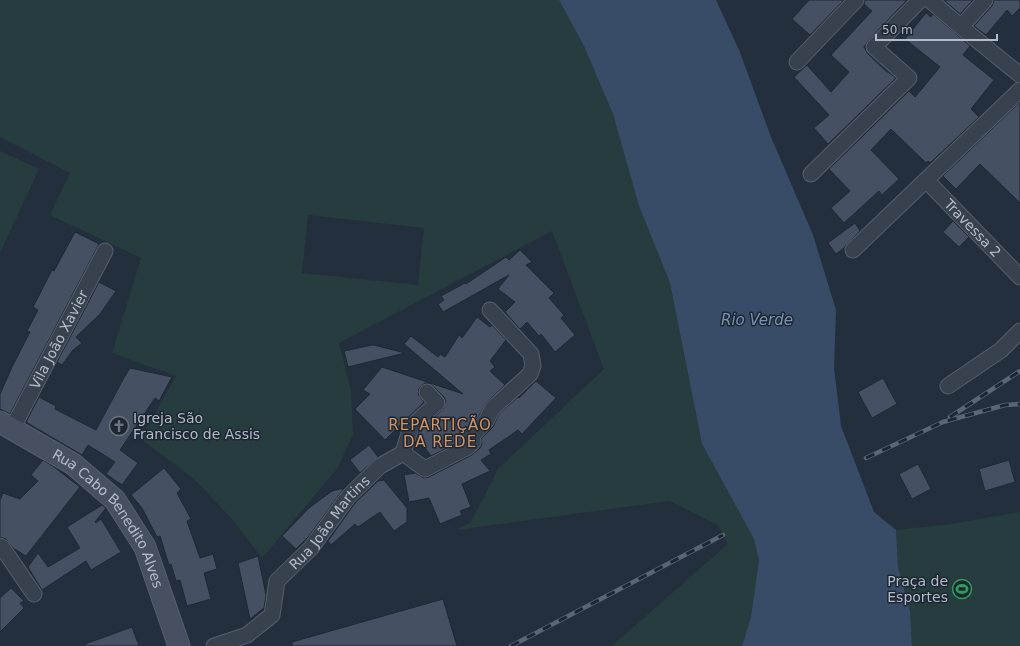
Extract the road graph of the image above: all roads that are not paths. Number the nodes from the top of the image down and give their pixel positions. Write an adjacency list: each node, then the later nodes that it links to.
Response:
1 (856, 0): 6 (street)
2 (920, 0): 9 (street)
3 (930, 0): 5 (street)
4 (985, 0): 5 (street)
5 (961, 27): 7 (street)
6 (797, 62)
7 (1020, 75)
8 (1020, 90): 10 (street)
9 (811, 174)
10 (926, 180): 11 (street); 13 (street, Travessa 2)
11 (853, 250)
12 (105, 251): 18 (street, Vila João Xavier)
13 (1020, 277)
14 (490, 310): 19 (street)
15 (1020, 332): 16 (street)
16 (948, 386)
17 (427, 392): 19 (street)
18 (6, 425): 22 (main road, Rua Cabo Benedito Alves)
19 (403, 453): 23 (street, Rua João Martins)
20 (0, 546): 21 (street)
21 (34, 594)
22 (179, 646)
23 (214, 646)

